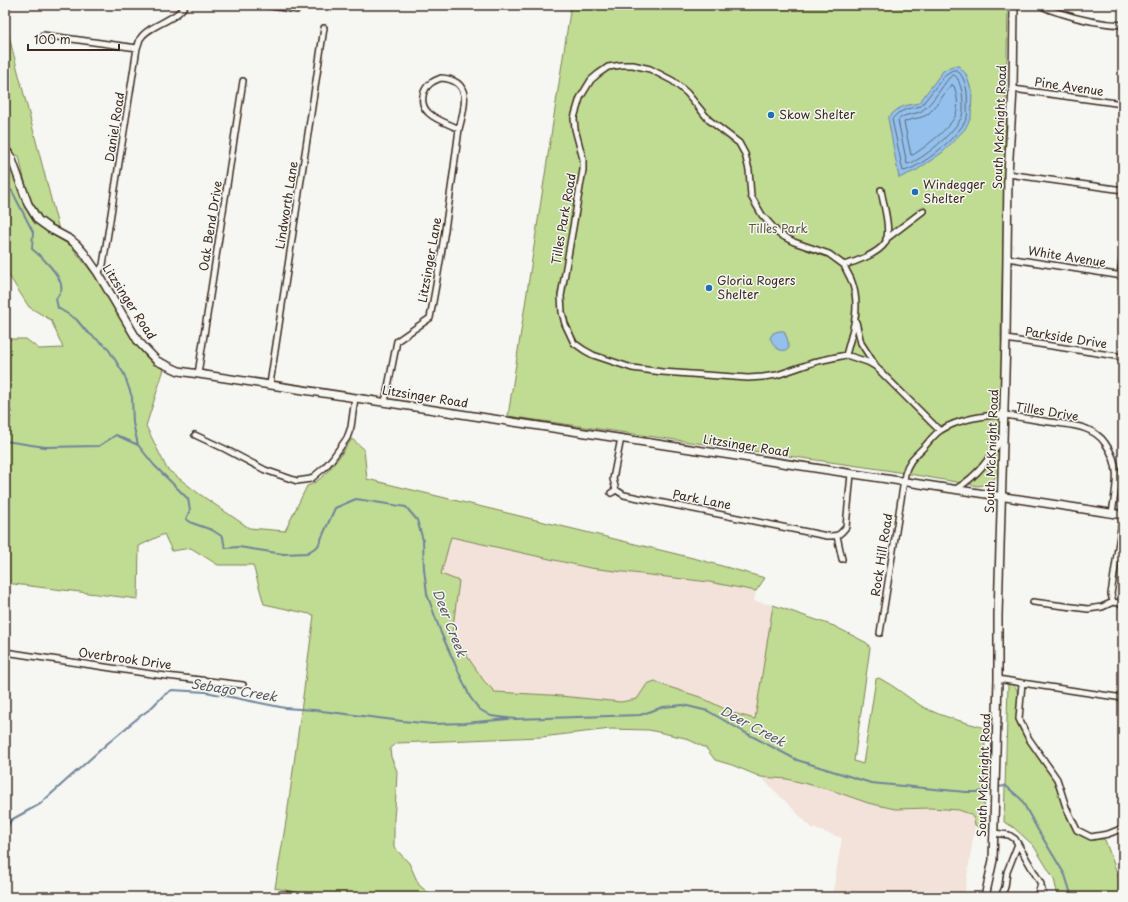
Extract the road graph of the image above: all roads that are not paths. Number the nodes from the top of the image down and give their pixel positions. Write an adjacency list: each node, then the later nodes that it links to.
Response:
1 (185, 5): 9 (street, Daniel Road)
2 (265, 5): 3 (street)
3 (306, 5)
4 (1014, 5): 11 (street, South McKnight Road)
5 (1040, 5): 6 (street)
6 (1123, 25)
7 (324, 28): 31 (street, Lindworth Lane)
8 (43, 35): 9 (street)
9 (137, 48): 23 (street, Daniel Road)
10 (243, 81): 30 (street, Oak Bend Drive)
11 (1013, 89): 12 (street, Pine Avenue); 15 (street, South McKnight Road)
12 (1123, 104)
13 (459, 129): 13 (street, Litzsinger Lane); 33 (street, Litzsinger Lane)
14 (5, 149): 23 (street, Litzsinger Road)
15 (1008, 174): 17 (street); 21 (street, South McKnight Road)
16 (881, 190): 19 (street)
17 (1123, 190)
18 (923, 212): 19 (street)
19 (886, 239): 22 (street)
20 (1123, 254): 24 (street)
21 (1007, 258): 24 (street, White Avenue); 26 (street, South McKnight Road)
22 (844, 265): 25 (street, Tilles Park Road); 27 (street, Tilles Park Road)
23 (98, 273): 30 (street, Litzsinger Road)
24 (1122, 276)
25 (856, 319): 27 (street, Tilles Park Road); 29 (street)
26 (1006, 339): 28 (street, Parkside Drive); 34 (street, South McKnight Road)
27 (846, 355): 29 (street, Tilles Park Road)
28 (1123, 357)
29 (875, 366): 35 (street, Tilles Park Road)
30 (198, 374): 31 (street, Litzsinger Road)
31 (270, 384): 32 (street, Litzsinger Road)
32 (355, 398): 33 (street, Litzsinger Road); 36 (street)
33 (385, 402): 38 (street, Litzsinger Road)
34 (1004, 415): 35 (street); 37 (street, South McKnight Road); 45 (street, Tilles Drive)
35 (939, 430): 40 (street)
36 (195, 435)
37 (1003, 435): 41 (street); 44 (street, South McKnight Road)
38 (621, 438): 39 (street, Litzsinger Road); 42 (street)
39 (851, 474): 40 (street, Litzsinger Road); 47 (street)
40 (904, 481): 41 (street, Litzsinger Road); 52 (street, Rock Hill Road)
41 (956, 489): 44 (street, Litzsinger Road)
42 (616, 490): 43 (street); 47 (street, Park Lane)
43 (611, 493)
44 (1001, 496): 45 (street, Litzsinger Road); 54 (street, South McKnight Road)
45 (1112, 513): 46 (street, Litzsinger Road)
46 (1123, 515): 50 (street)
47 (837, 536): 48 (street)
48 (842, 559)
49 (1034, 602): 50 (street)
50 (1113, 602): 51 (street)
51 (1123, 604)
52 (880, 633)
53 (5, 652): 56 (street, Overbrook Drive)
54 (998, 679): 55 (street); 59 (street, South McKnight Road)
55 (1022, 683): 57 (street); 58 (street)
56 (243, 685)
57 (1123, 698)
58 (1123, 828)
59 (994, 833): 60 (street); 64 (street, South McKnight Road)
60 (1018, 844): 61 (street); 65 (street)
61 (1041, 885): 66 (street); 67 (street)
62 (274, 897): 63 (street)
63 (295, 897)
64 (985, 897)
65 (1002, 897)
66 (1037, 897)
67 (1044, 897)

